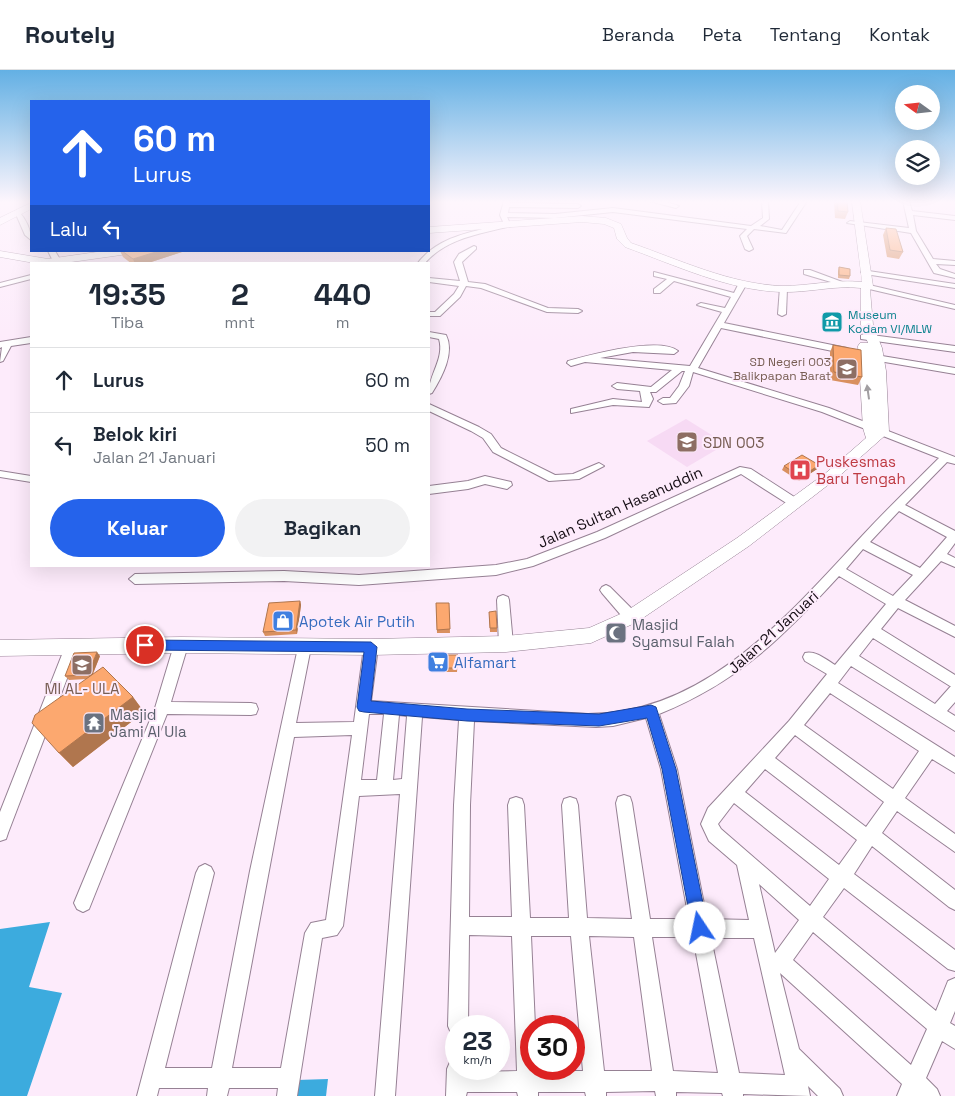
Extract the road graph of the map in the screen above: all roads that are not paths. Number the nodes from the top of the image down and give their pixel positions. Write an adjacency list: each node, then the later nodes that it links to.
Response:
1 (433, 249): 10 (street)
2 (473, 249): 20 (street)
3 (639, 249): 23 (main road)
4 (854, 249): 25 (main road)
5 (860, 249): 14 (main road)
6 (924, 249): 11 (street)
7 (126, 252): 9 (main road)
8 (0, 254): 9 (main road)
9 (52, 262)
10 (422, 262)
11 (933, 263): 12 (street); 16 (street)
12 (955, 263)
13 (807, 272): 21 (street)
14 (865, 272): 24 (street); 25 (main road)
15 (657, 274): 18 (street)
16 (955, 276)
17 (30, 277): 22 (street)
18 (672, 278): 27 (street); 28 (street)
19 (430, 280): 20 (street)
20 (464, 283): 31 (street); 34 (street)
21 (841, 283): 25 (main road); 26 (main road)
22 (0, 285)
23 (742, 285): 26 (main road); 28 (street)
24 (955, 286)
25 (865, 287): 30 (street); 37 (main road)
26 (783, 288): 33 (street)
27 (657, 291)
28 (736, 296): 32 (street)
29 (700, 305): 32 (street)
30 (955, 307)
31 (578, 311)
32 (728, 311): 35 (street)
33 (782, 314)
34 (431, 315)
35 (720, 325): 42 (street); 46 (street)
36 (430, 335): 49 (street)
37 (868, 336): 40 (street); 42 (main road)
38 (30, 340): 39 (street)
39 (4, 344): 43 (street)
40 (955, 349)
41 (674, 351): 44 (street)
42 (870, 356): 47 (street); 54 (main road)
43 (0, 359)
44 (585, 359): 45 (street); 46 (street, Jalan 21 Januari)
45 (571, 363)
46 (688, 368): 50 (street); 51 (street); 54 (street, Jalan 21 Januari)
47 (955, 371)
48 (617, 386): 50 (street)
49 (430, 389)
50 (644, 389): 53 (street)
51 (663, 401)
52 (430, 407): 56 (street)
53 (574, 411)
54 (875, 433): 55 (street, Jalan 21 Januari); 61 (main road)
55 (951, 459): 62 (street, Jalan 21 Januari)
56 (599, 466)
57 (0, 474): 58 (street)
58 (30, 479)
59 (506, 485): 60 (street)
60 (430, 490)
61 (795, 503): 68 (street, Jalan Sultan Hasanuddin); 74 (main road)
62 (898, 506): 63 (street); 64 (street, Jalan 21 Januari)
63 (955, 536): 65 (street)
64 (862, 542): 67 (street, Jalan 21 Januari); 69 (street)
65 (939, 555): 66 (street); 69 (street)
66 (955, 564)
67 (838, 570): 73 (street); 93 (street, Jalan 21 Januari)
68 (285, 571): 70 (street)
69 (922, 574): 73 (street)
70 (135, 579)
71 (606, 590): 74 (street)
72 (503, 600): 77 (street)
73 (895, 602): 75 (street); 76 (street)
74 (631, 617): 77 (main road)
75 (871, 630): 84 (street); 86 (street)
76 (955, 632)
77 (506, 644): 81 (main road)
78 (181, 645): 79 (main road); 80 (main road); 89 (street)
79 (72, 646): 82 (main road); 111 (street)
80 (304, 646): 81 (main road); 99 (street)
81 (371, 647): 88 (street)
82 (0, 648)
83 (810, 657): 85 (street)
84 (850, 657): 85 (street); 94 (street)
85 (832, 678): 97 (street); 100 (street)
86 (955, 682)
87 (955, 691): 94 (street)
88 (364, 707): 90 (street, Jalan 21 Januari); 98 (street)
89 (162, 708): 91 (street); 118 (street)
90 (392, 708): 92 (street, Jalan 21 Januari); 105 (street)
91 (251, 709)
92 (415, 709): 95 (street, Jalan 21 Januari); 103 (street)
93 (651, 711): 95 (street, Jalan 21 Januari); 124 (street)
94 (938, 713): 96 (street)
95 (467, 715): 120 (street)
96 (955, 724)
97 (794, 726): 101 (street); 107 (street)
98 (361, 728): 99 (street); 104 (street)
99 (289, 730): 134 (street)
100 (930, 749): 102 (street); 107 (street)
101 (764, 759): 106 (street); 112 (street)
102 (955, 766)
103 (409, 786): 105 (street); 142 (street)
104 (353, 788): 105 (street); 135 (street)
105 (384, 788)
106 (734, 793): 114 (street); 116 (street)
107 (894, 800): 112 (street); 113 (street)
108 (624, 803): 123 (street)
109 (516, 805): 121 (street)
110 (570, 805): 122 (street)
111 (0, 833)
112 (868, 836): 116 (street); 117 (street)
113 (955, 844)
114 (744, 859): 119 (street); 125 (street)
115 (205, 873): 133 (street)
116 (841, 877): 119 (street); 126 (street)
117 (955, 901)
118 (84, 903)
119 (814, 919): 129 (street); 139 (street)
120 (460, 926): 121 (street); 128 (street)
121 (521, 927): 122 (street); 136 (street)
122 (579, 927): 123 (street); 137 (street)
123 (643, 928): 124 (street); 138 (street)
124 (700, 928): 125 (street); 140 (street)
125 (761, 928): 131 (street)
126 (955, 962)
127 (955, 988): 129 (street)
128 (458, 1015)
129 (939, 1026): 130 (street); 139 (street)
130 (955, 1039)
131 (791, 1055): 141 (street); 143 (street)
132 (456, 1082): 136 (street)
133 (149, 1087): 134 (street)
134 (219, 1087): 135 (street)
135 (289, 1087)
136 (527, 1089): 137 (street)
137 (595, 1089): 138 (street)
138 (665, 1089): 140 (street)
139 (910, 1089): 144 (street)
140 (732, 1090): 141 (street)
141 (799, 1091)
142 (384, 1096)
143 (833, 1096)
144 (930, 1096)

